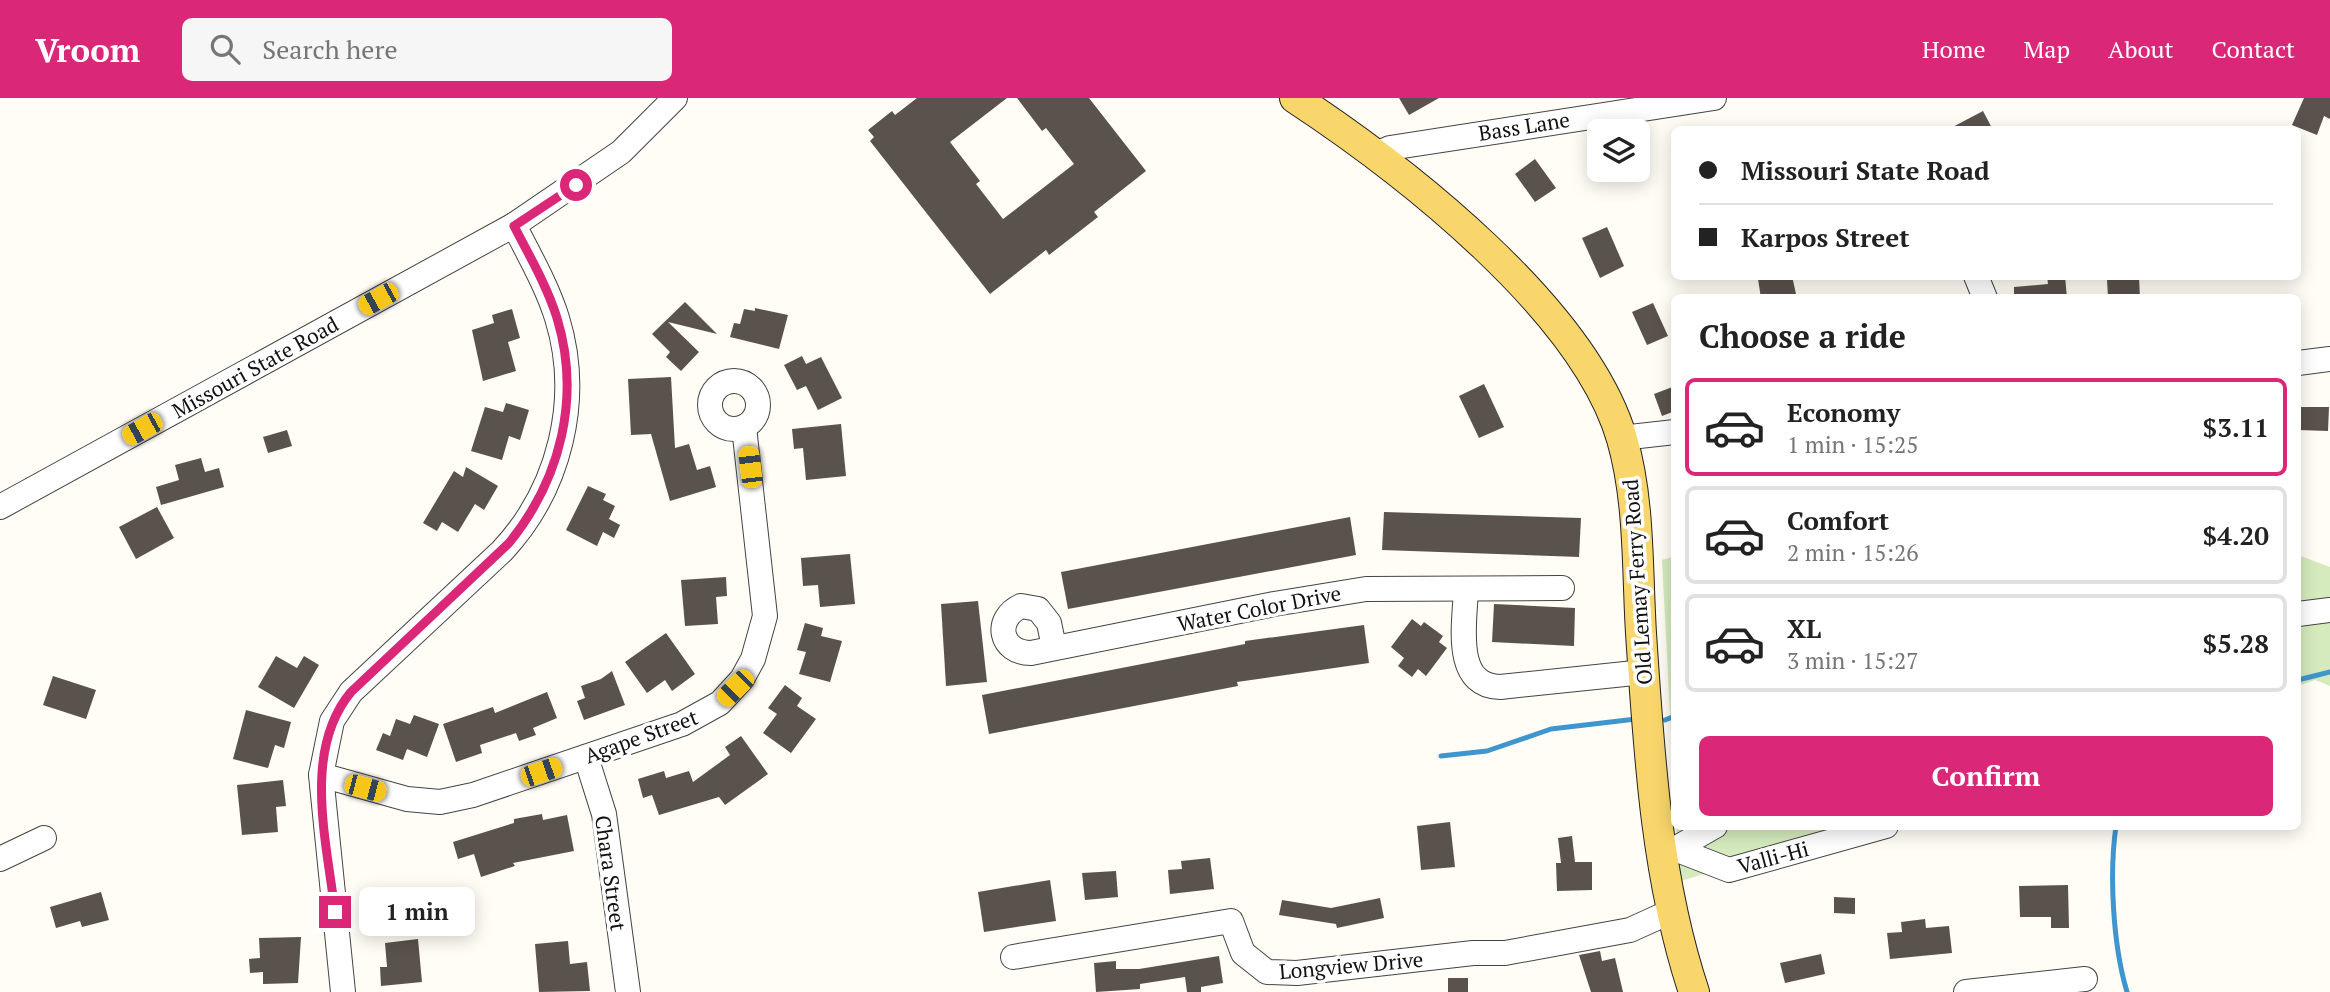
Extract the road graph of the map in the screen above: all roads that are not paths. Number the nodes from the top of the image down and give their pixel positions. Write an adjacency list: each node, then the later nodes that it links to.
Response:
1 (675, 98): 6 (street, Missouri State Road)
2 (1295, 98): 5 (main road, Old Lemay Ferry Road)
3 (1714, 98): 4 (street, Bass Lane)
4 (1587, 107): 5 (street, Bass Lane)
5 (1376, 154): 11 (main road, Old Lemay Ferry Road)
6 (514, 226): 12 (street, Missouri State Road); 20 (street)
7 (2330, 359): 8 (street)
8 (2301, 363)
9 (744, 427): 19 (street, Agape Street)
10 (1671, 432): 11 (street)
11 (1621, 438): 18 (main road, Old Lemay Ferry Road)
12 (0, 508)
13 (1562, 588): 14 (street, Water Color Drive)
14 (1466, 589): 17 (street, Water Color Drive); 18 (street)
15 (2330, 610): 16 (street)
16 (2301, 614)
17 (1054, 648)
18 (1644, 672): 24 (main road, Old Lemay Ferry Road)
19 (586, 757): 20 (street, Agape Street); 30 (street, Chara Street)
20 (321, 775): 29 (street)
21 (1706, 830): 24 (street)
22 (1872, 830): 24 (street, Valli-Hi)
23 (44, 838): 25 (street)
24 (1668, 846): 26 (main road, Old Lemay Ferry Road)
25 (0, 859)
26 (1672, 911): 27 (street, Longview Drive); 31 (main road, Old Lemay Ferry Road)
27 (1013, 957)
28 (2085, 979): 32 (street)
29 (344, 992)
30 (628, 992)
31 (1694, 992)
32 (1966, 992)

